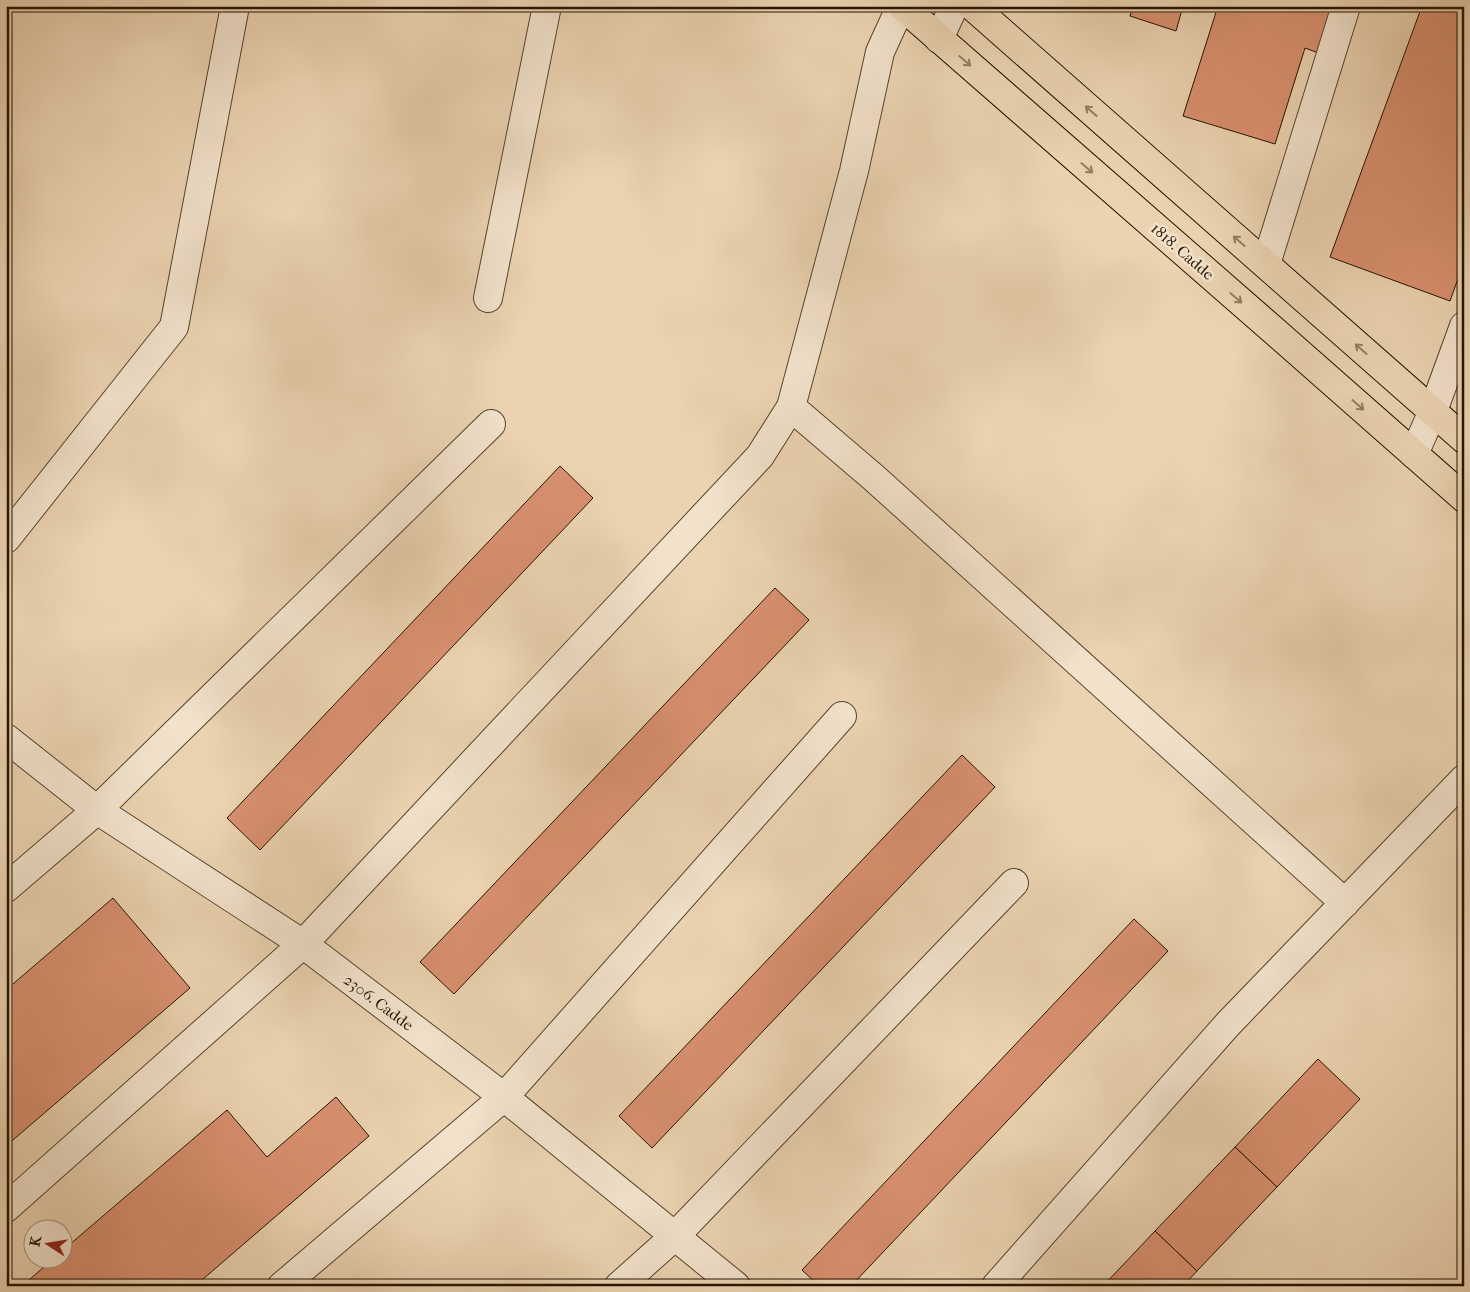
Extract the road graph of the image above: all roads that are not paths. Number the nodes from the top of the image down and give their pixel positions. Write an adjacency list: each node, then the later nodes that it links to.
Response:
1 (235, 6): 17 (street)
2 (547, 6): 9 (street)
3 (901, 6): 7 (main road, 1818. Cadde); 11 (street)
4 (954, 6): 7 (street)
5 (972, 6): 8 (main road, one-way to 5)
6 (1346, 6): 8 (street)
7 (939, 39): 15 (main road, 1818. Cadde, one-way to 15)
8 (1266, 264): 12 (main road, one-way to 8)
9 (488, 298)
10 (1464, 326): 12 (street)
11 (791, 408): 24 (street); 25 (street)
12 (1433, 411): 14 (main road); 15 (street)
13 (491, 424): 21 (street)
14 (1464, 439)
15 (1414, 454): 16 (main road, 1818. Cadde)
16 (1464, 498)
17 (6, 540)
18 (842, 716): 26 (street)
19 (6, 738): 21 (street, 2306. Cadde)
20 (1464, 779): 24 (street)
21 (97, 810): 23 (street); 25 (street, 2306. Cadde)
22 (1014, 883): 28 (street)
23 (6, 888)
24 (1345, 903): 32 (street)
25 (303, 944): 26 (street, 2306. Cadde); 27 (street)
26 (504, 1097): 28 (street, 2306. Cadde); 29 (street)
27 (6, 1208)
28 (675, 1236): 30 (street); 31 (street, 2306. Cadde)
29 (282, 1286)
30 (619, 1286)
31 (736, 1286)
32 (996, 1286)

